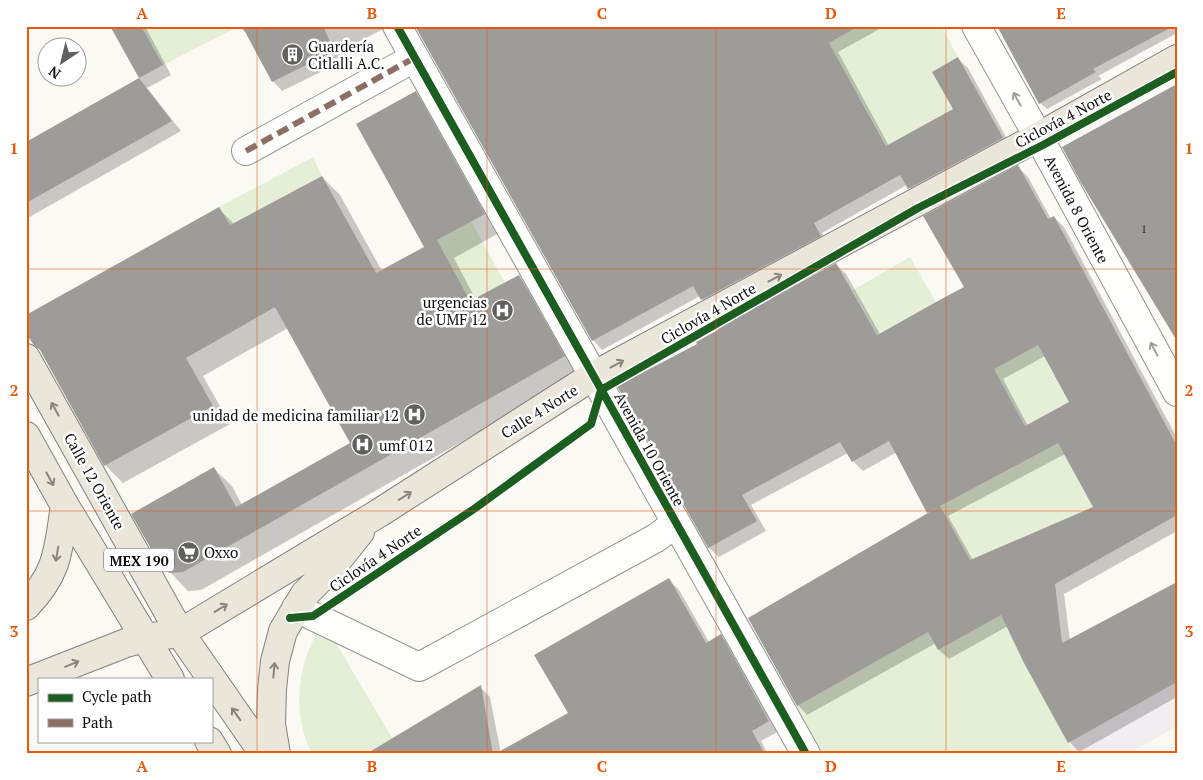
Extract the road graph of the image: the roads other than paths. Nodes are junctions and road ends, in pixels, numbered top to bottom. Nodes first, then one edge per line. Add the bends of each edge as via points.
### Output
1 (397, 26) edge
2 (976, 26) edge
3 (414, 58) junction
4 (1177, 59) edge
5 (1038, 137) junction
6 (246, 151) dead end
7 (26, 358) edge
8 (593, 376) junction
9 (1177, 392) edge
10 (26, 436) edge
11 (65, 506) junction
12 (378, 513) junction
13 (676, 523) junction
14 (26, 606) edge
15 (296, 608) junction
16 (180, 633) junction
17 (144, 638) junction
18 (169, 678) edge
19 (211, 678) edge
20 (212, 679) edge
21 (26, 682) edge
22 (210, 742) edge
23 (217, 754) edge
24 (264, 754) edge
25 (276, 754) edge
26 (806, 754) edge

1 - 3 street, Avenida 10 Oriente
5 -> 2 street, Avenida 8 Oriente
3 - 6 street
3 - 8 street, Avenida 10 Oriente
4 - 5 main road, Calle 4 Norte
8 -> 5 main road, Calle 4 Norte
9 -> 5 street, Avenida 8 Oriente
16 -> 7 main road, Calle 12 Oriente / MEX 190
12 -> 8 main road, Calle 4 Norte
8 - 13 street, Avenida 10 Oriente
10 -> 11 main road, MEX 190
11 -> 14 main road via 56,562 46,583
11 - 17 main road, MEX 190
12 - 15 main road
16 -> 12 main road, Calle 4 Norte
13 - 15 street via 656,538 419,667
13 - 26 street, Avenida 10 Oriente
25 -> 15 main road via 271,724 274,661 283,631
16 - 17 main road, Calle 4 Norte
19 -> 16 main road, Calle 12 Oriente / MEX 190
17 - 18 main road, MEX 190
21 -> 17 main road, Calle 4 Norte
24 -> 20 main road, Calle 12 Oriente / MEX 190
22 - 23 main road

